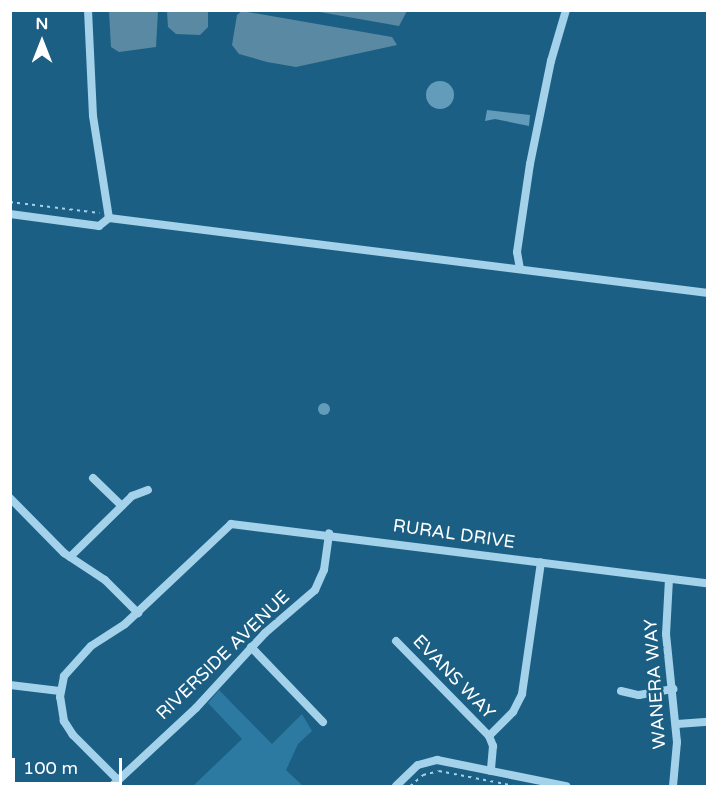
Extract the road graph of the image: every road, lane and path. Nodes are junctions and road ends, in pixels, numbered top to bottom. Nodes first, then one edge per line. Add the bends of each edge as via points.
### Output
1 (88, 10) edge
2 (566, 10) edge
3 (10, 202) edge
4 (10, 214) edge
5 (109, 216) junction
6 (520, 269) junction
7 (708, 293) edge
8 (93, 478) dead end
9 (148, 490) dead end
10 (10, 498) edge
11 (122, 506) junction
12 (329, 533) junction
13 (70, 557) junction
14 (541, 562) junction
15 (669, 579) junction
16 (708, 583) edge
17 (138, 613) junction
18 (396, 641) dead end
19 (250, 647) junction
20 (10, 685) edge
21 (673, 689) junction
22 (60, 691) junction
23 (621, 691) dead end
24 (323, 722) dead end
25 (708, 722) edge
26 (677, 724) junction
27 (489, 736) junction
28 (491, 771) junction
29 (115, 783) edge
30 (396, 786) edge
31 (410, 786) edge
32 (515, 786) edge
33 (566, 786) edge
34 (673, 786) edge

1 - 5 street via 93,116
2 - 6 street via 530,164 517,252
3 - 5 path
4 - 5 street via 99,226
5 - 6 street
6 - 7 street
8 - 11 street
9 - 11 street
10 - 13 street
11 - 13 street
12 - 14 street, RURAL DRIVE
12 - 17 street, RURAL DRIVE via 236,523 219,532
12 - 19 street, RIVERSIDE AVENUE via 324,570 315,590
13 - 17 street via 105,580
14 - 15 street, RURAL DRIVE
14 - 27 street via 522,694 513,712
15 - 16 street, RURAL DRIVE
15 - 21 street, WANERA WAY via 666,634
17 - 22 street via 75,661
18 - 27 street, EVANS WAY
19 - 24 street
19 - 29 street, RIVERSIDE AVENUE via 196,708
20 - 22 street
21 - 23 street via 639,695
21 - 26 street, WANERA WAY
22 - 29 street via 68,728
25 - 26 street
26 - 34 street, WANERA WAY
27 - 28 street, EVANS WAY via 493,746
28 - 30 street via 431,760 418,765
28 - 33 street
31 - 32 path via 423,775 439,771

